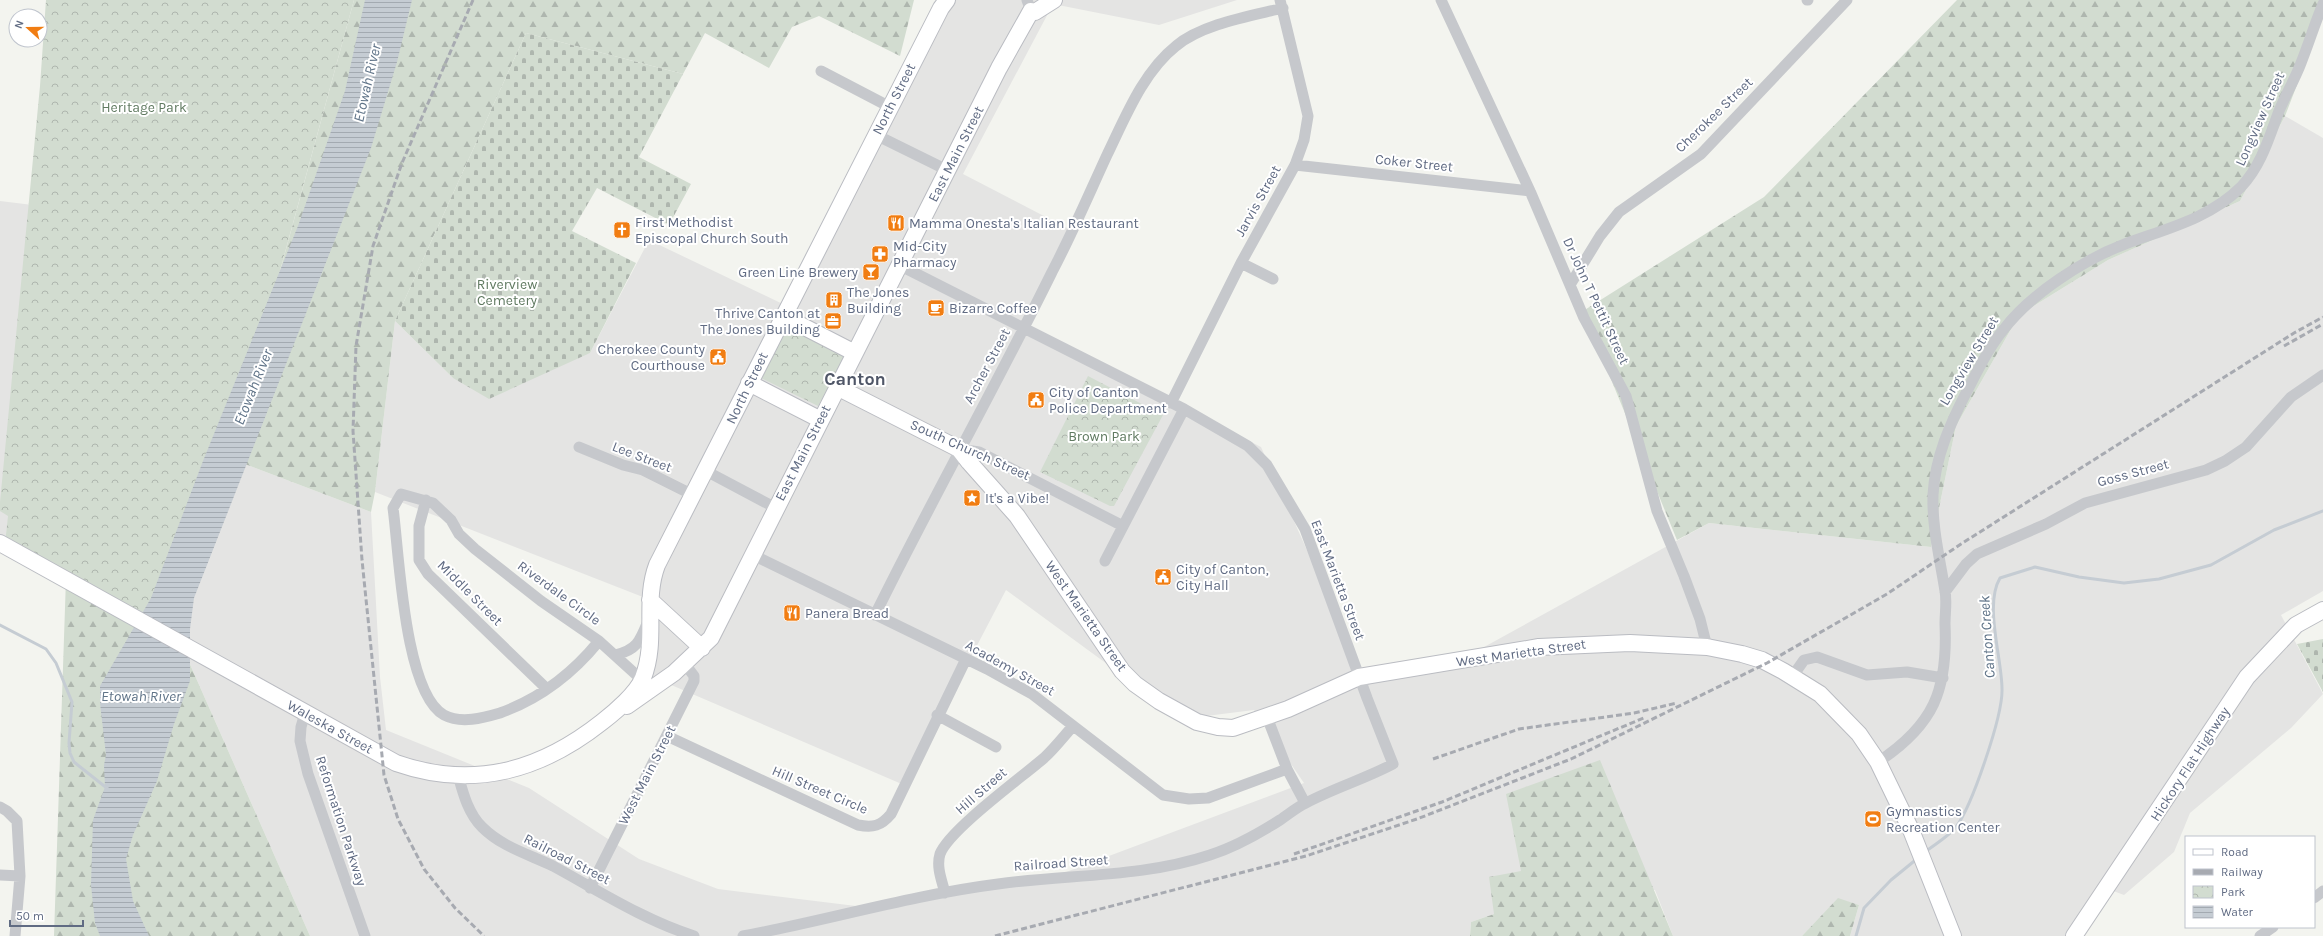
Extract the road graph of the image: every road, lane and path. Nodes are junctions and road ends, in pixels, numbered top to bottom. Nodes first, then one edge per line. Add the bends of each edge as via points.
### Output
1 (947, 0) edge
2 (1054, 0) edge
3 (1441, 0) edge
4 (1847, 0) edge
5 (1282, 4) edge
6 (2323, 4) edge
7 (1029, 6) edge
8 (821, 70) dead end
9 (890, 107) junction
10 (876, 135) junction
11 (1295, 165) junction
12 (948, 171) junction
13 (1530, 191) junction
14 (1241, 263) junction
15 (899, 265) junction
16 (1273, 279) dead end
17 (1570, 284) junction
18 (783, 316) junction
19 (1024, 329) junction
20 (855, 353) junction
21 (2323, 375) edge
22 (749, 383) junction
23 (837, 387) junction
24 (1171, 403) junction
25 (1184, 409) junction
26 (821, 420) junction
27 (579, 447) dead end
28 (959, 449) junction
29 (706, 471) junction
30 (693, 495) junction
31 (426, 500) junction
32 (776, 508) junction
33 (1123, 526) junction
34 (0, 543) edge
35 (753, 554) junction
36 (1106, 561) dead end
37 (1946, 592) junction
38 (651, 606) junction
39 (2323, 610) edge
40 (875, 615) junction
41 (598, 641) junction
42 (1707, 647) junction
43 (702, 648) junction
44 (615, 656) junction
45 (650, 658) joint
46 (966, 659) junction
47 (684, 664) junction
48 (1359, 677) junction
49 (1792, 677) junction
50 (1943, 678) junction
51 (642, 680) junction
52 (546, 689) junction
53 (617, 711) junction
54 (305, 713) junction
55 (937, 715) junction
56 (1267, 717) junction
57 (1073, 726) junction
58 (667, 736) junction
59 (996, 747) dead end
60 (1878, 762) junction
61 (1287, 769) junction
62 (458, 775) junction
63 (1305, 803) junction
64 (0, 807) edge
65 (0, 875) edge
66 (20, 876) junction
67 (590, 888) junction
68 (945, 893) junction
69 (2272, 928) edge
70 (15, 936) edge
71 (364, 936) edge
72 (694, 936) edge
73 (743, 936) edge
74 (1953, 936) edge
75 (2074, 936) edge
76 (2260, 936) edge

1 - 9 main road, North Street
2 - 7 main road, East Main Street via 1035,12
3 - 13 street, Dr John T Pettit Street
4 - 17 street, Cherokee Street via 1701,154 1620,212 1600,236
5 - 11 street, Jarvis Street via 1308,116 1304,140
5 - 19 street, Archer Street via 1196,34 1177,45 1164,57 1146,81 1120,128
6 - 37 street, Longview Street via 2264,153 2250,177 2240,188 2194,219 2123,245 2090,261 2024,306 2003,330 1951,421 1937,464 1933,494 1934,524
7 - 12 main road, East Main Street
8 - 9 street
9 - 10 main road, North Street
10 - 12 street
10 - 18 main road, North Street
11 - 13 street, Coker Street
11 - 14 street, Jarvis Street
12 - 15 main road, East Main Street
13 - 17 street, Dr John T Pettit Street
14 - 16 street
14 - 24 street, Jarvis Street
15 - 19 street, East Marietta Street
15 - 20 main road, East Main Street
17 - 42 street, Dr John T Pettit Street via 1584,318 1626,396 1657,511 1700,619
18 - 20 main road
18 - 22 main road, North Street
19 - 24 street, East Marietta Street
19 - 28 street, Archer Street
20 - 23 main road, East Main Street
21 - 37 street, Goss Street via 2291,397 2246,446 2225,461 2206,470 2085,502 2046,524 1977,554 1966,564
22 - 26 main road
22 - 29 main road, North Street
23 - 26 main road, East Main Street
23 - 28 main road, South Church Street
24 - 25 street, East Marietta Street
25 - 33 street
25 - 48 street, East Marietta Street via 1248,446 1271,470 1305,530
26 - 32 main road, East Main Street
27 - 30 street, Lee Street via 642,470
28 - 33 street, South Church Street via 979,452
28 - 40 street, Archer Street
28 - 56 main road, West Marietta Street via 1017,516 1122,671 1135,684 1197,722 1218,727 1239,727
29 - 30 main road, North Street
29 - 32 street
30 - 38 main road, North Street via 657,565 650,590
31 - 41 street, Riverdale Circle via 433,503 451,520 459,534 475,549 541,601
31 - 52 street, Middle Street via 419,526 419,560 428,574
31 - 52 street, Riverdale Circle via 401,494 393,508 405,613 421,686 434,706 444,714 459,719 476,719 526,703
32 - 35 main road, East Main Street
33 - 36 street
34 - 54 main road, Waleska Street
35 - 40 street, Academy Street
35 - 43 main road via 711,638
37 - 50 street, Longview Street via 1946,662
38 - 43 main road
38 - 44 street via 636,645 627,652
38 - 45 main road, North Street
39 - 75 main road, Hickory Flat Highway via 2296,625 2247,677
40 - 46 street, Academy Street
41 - 44 street
41 - 52 street, Riverdale Circle via 582,662
42 - 48 main road, West Marietta Street via 1630,643 1565,644
42 - 49 main road, West Marietta Street via 1762,660
43 - 47 main road
44 - 51 street
45 - 51 main road, Waleska Street
46 - 55 street, Hill Street Circle
46 - 57 street, Academy Street via 1032,694
47 - 53 main road via 637,700
47 - 58 street, West Main Street via 694,676 694,681
48 - 56 main road, West Marietta Street
48 - 63 street, Railroad Street via 1393,764
49 - 50 street via 1804,660 1817,657 1867,675 1907,672
49 - 60 main road, West Marietta Street via 1820,694 1859,734
50 - 60 street, Longview Street via 1930,711 1918,729 1898,749
51 - 53 main road, Waleska Street
53 - 62 main road, Waleska Street via 587,734 546,759 513,770 484,775
54 - 62 main road, Waleska Street via 396,763
54 - 71 street, Reformation Parkway via 300,740 308,774
55 - 58 street, Hill Street Circle via 891,814 880,825 870,827 858,825
55 - 59 street
56 - 61 street
57 - 61 street, Academy Street via 1149,786 1163,795 1174,798 1208,798
57 - 68 street, Hill Street via 1046,756 950,840 938,863
58 - 67 street, West Main Street
60 - 74 main road, West Marietta Street via 1910,830
61 - 63 street
62 - 67 street, Railroad Street via 469,809 480,826 489,834
63 - 68 street, Railroad Street via 1265,830 1238,844 1181,864 1120,874 999,884
64 - 66 street via 16,821
65 - 66 street
66 - 70 street
67 - 72 street, Railroad Street via 674,929
68 - 73 street, Railroad Street
69 - 76 street

